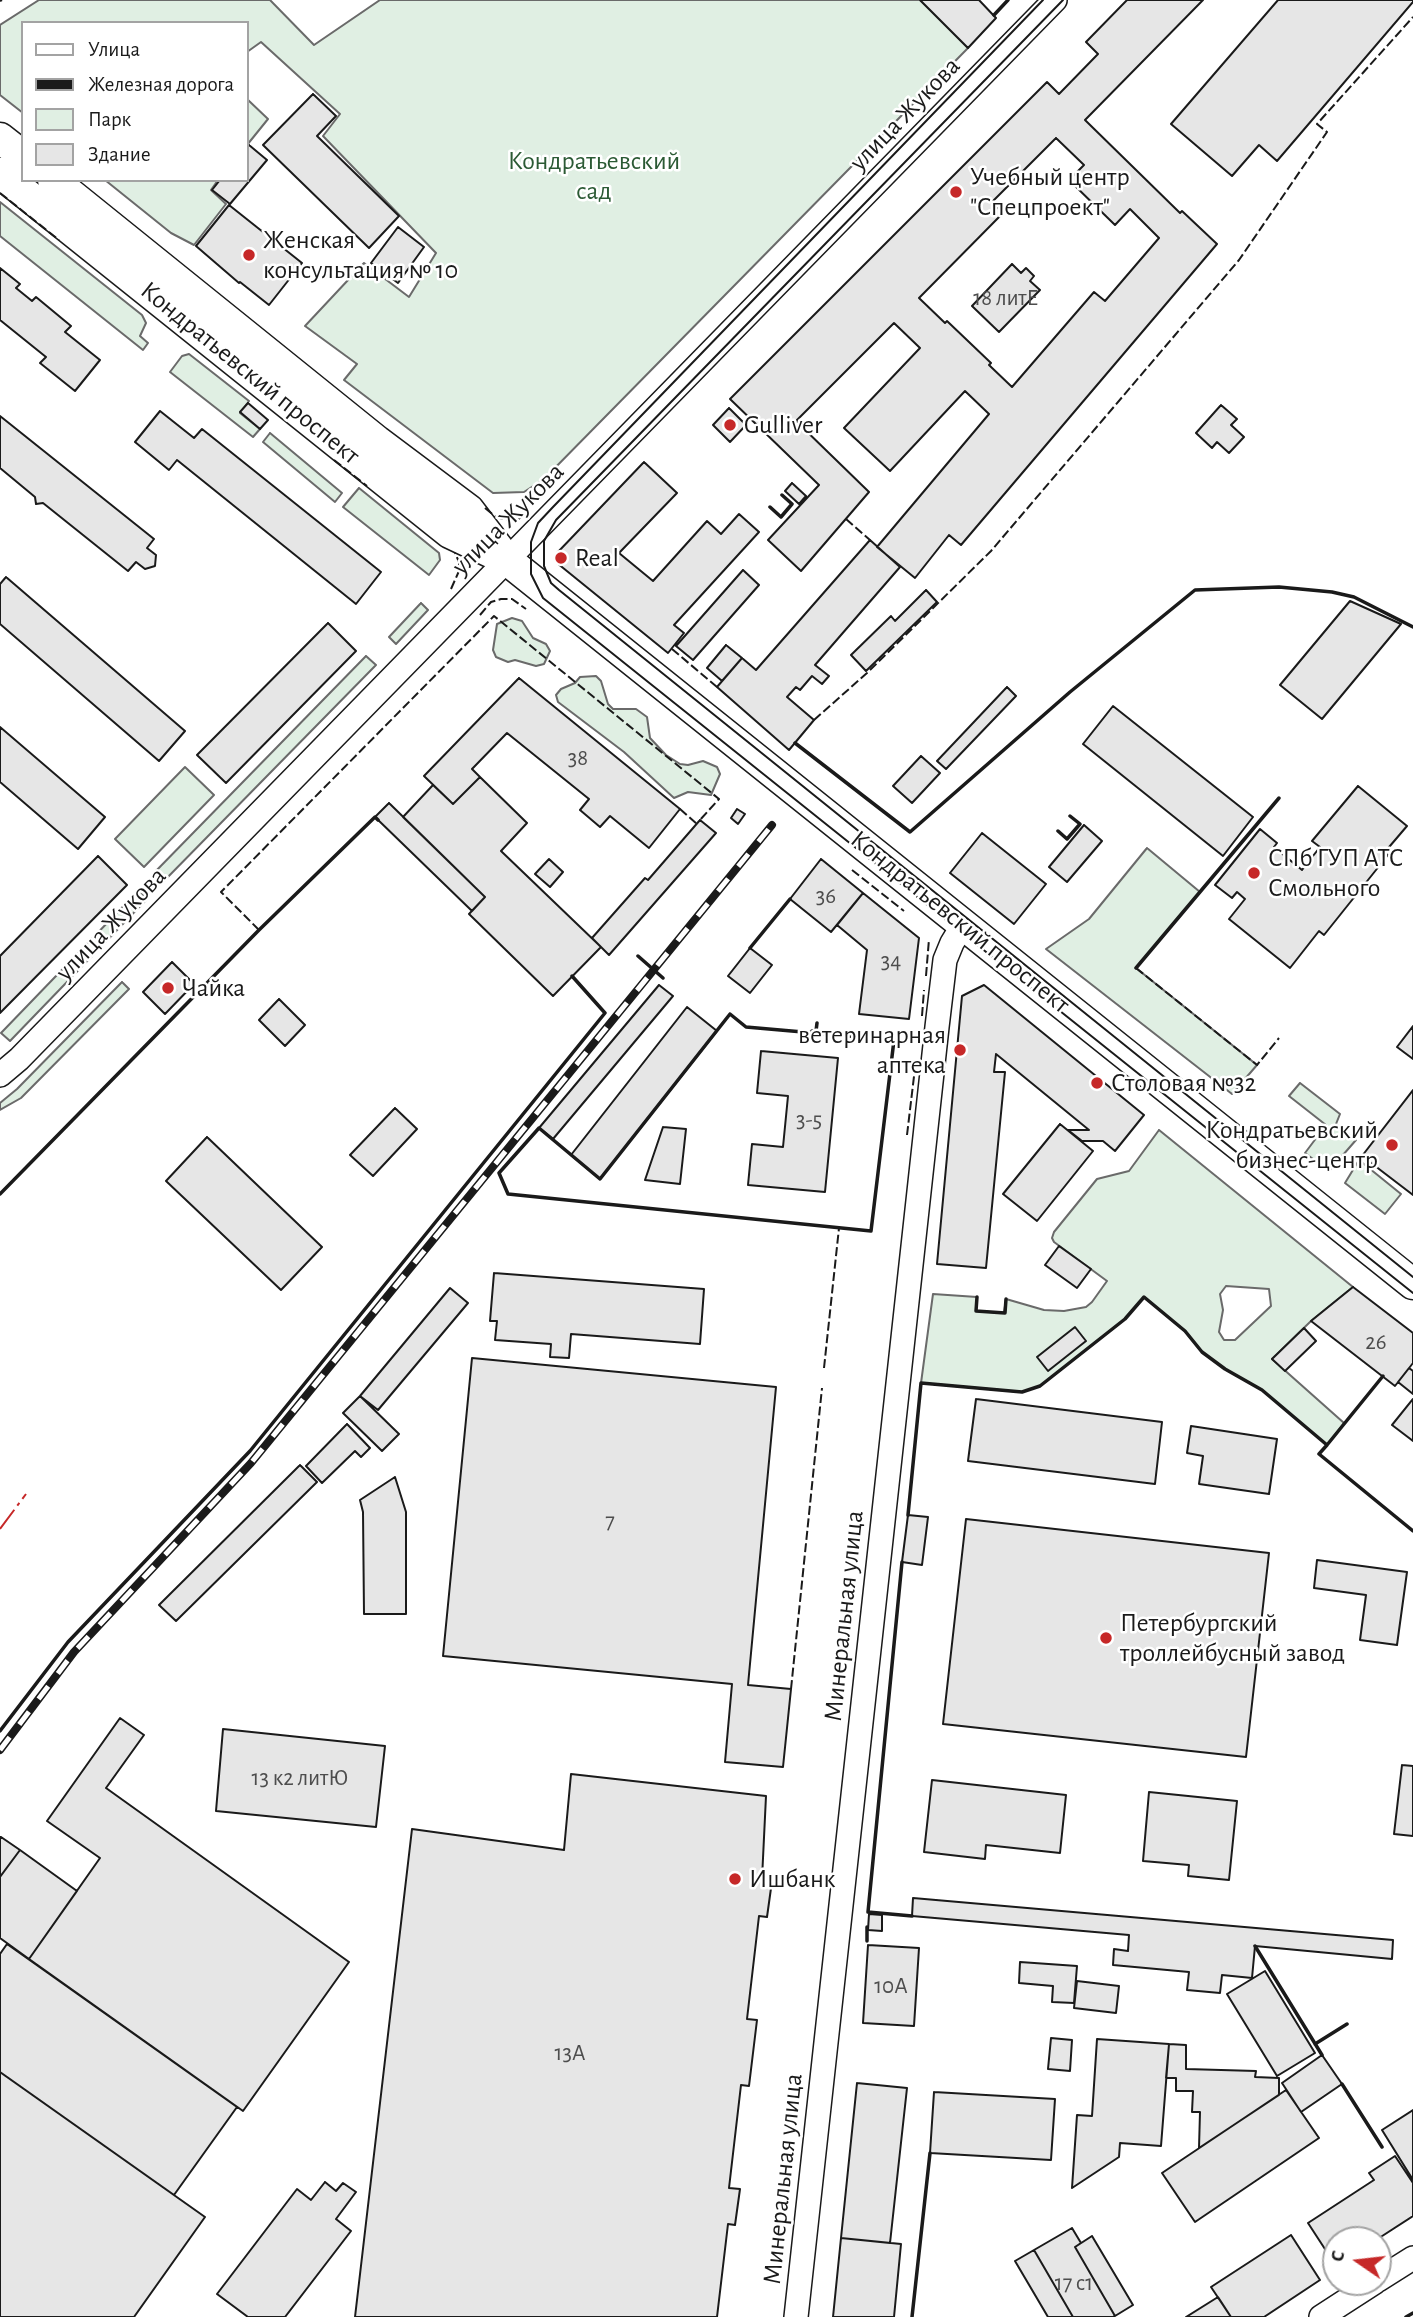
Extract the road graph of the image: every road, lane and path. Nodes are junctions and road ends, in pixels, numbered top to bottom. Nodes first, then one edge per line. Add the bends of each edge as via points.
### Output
1 (1055, 0) edge
2 (0, 138) edge
3 (21, 154) edge
4 (0, 173) edge
5 (55, 182) edge
6 (507, 560) junction
7 (964, 925) junction
8 (0, 1075) edge
9 (1413, 1284) edge
10 (1413, 2258) edge
11 (1392, 2271) edge
12 (1353, 2296) edge
13 (796, 2317) edge
14 (1321, 2317) edge

1 - 6 street, улица Жукова
2 - 3 main road
4 - 6 main road, Кондратьевский проспект via 450,533
5 - 6 main road, Кондратьевский проспект via 377,441 470,510
6 - 7 main road, Кондратьевский проспект
6 - 8 street, улица Жукова
7 - 9 main road, Кондратьевский проспект
7 - 13 street, Минеральная улица via 945,960 938,1017
10 - 11 street
12 - 14 street

